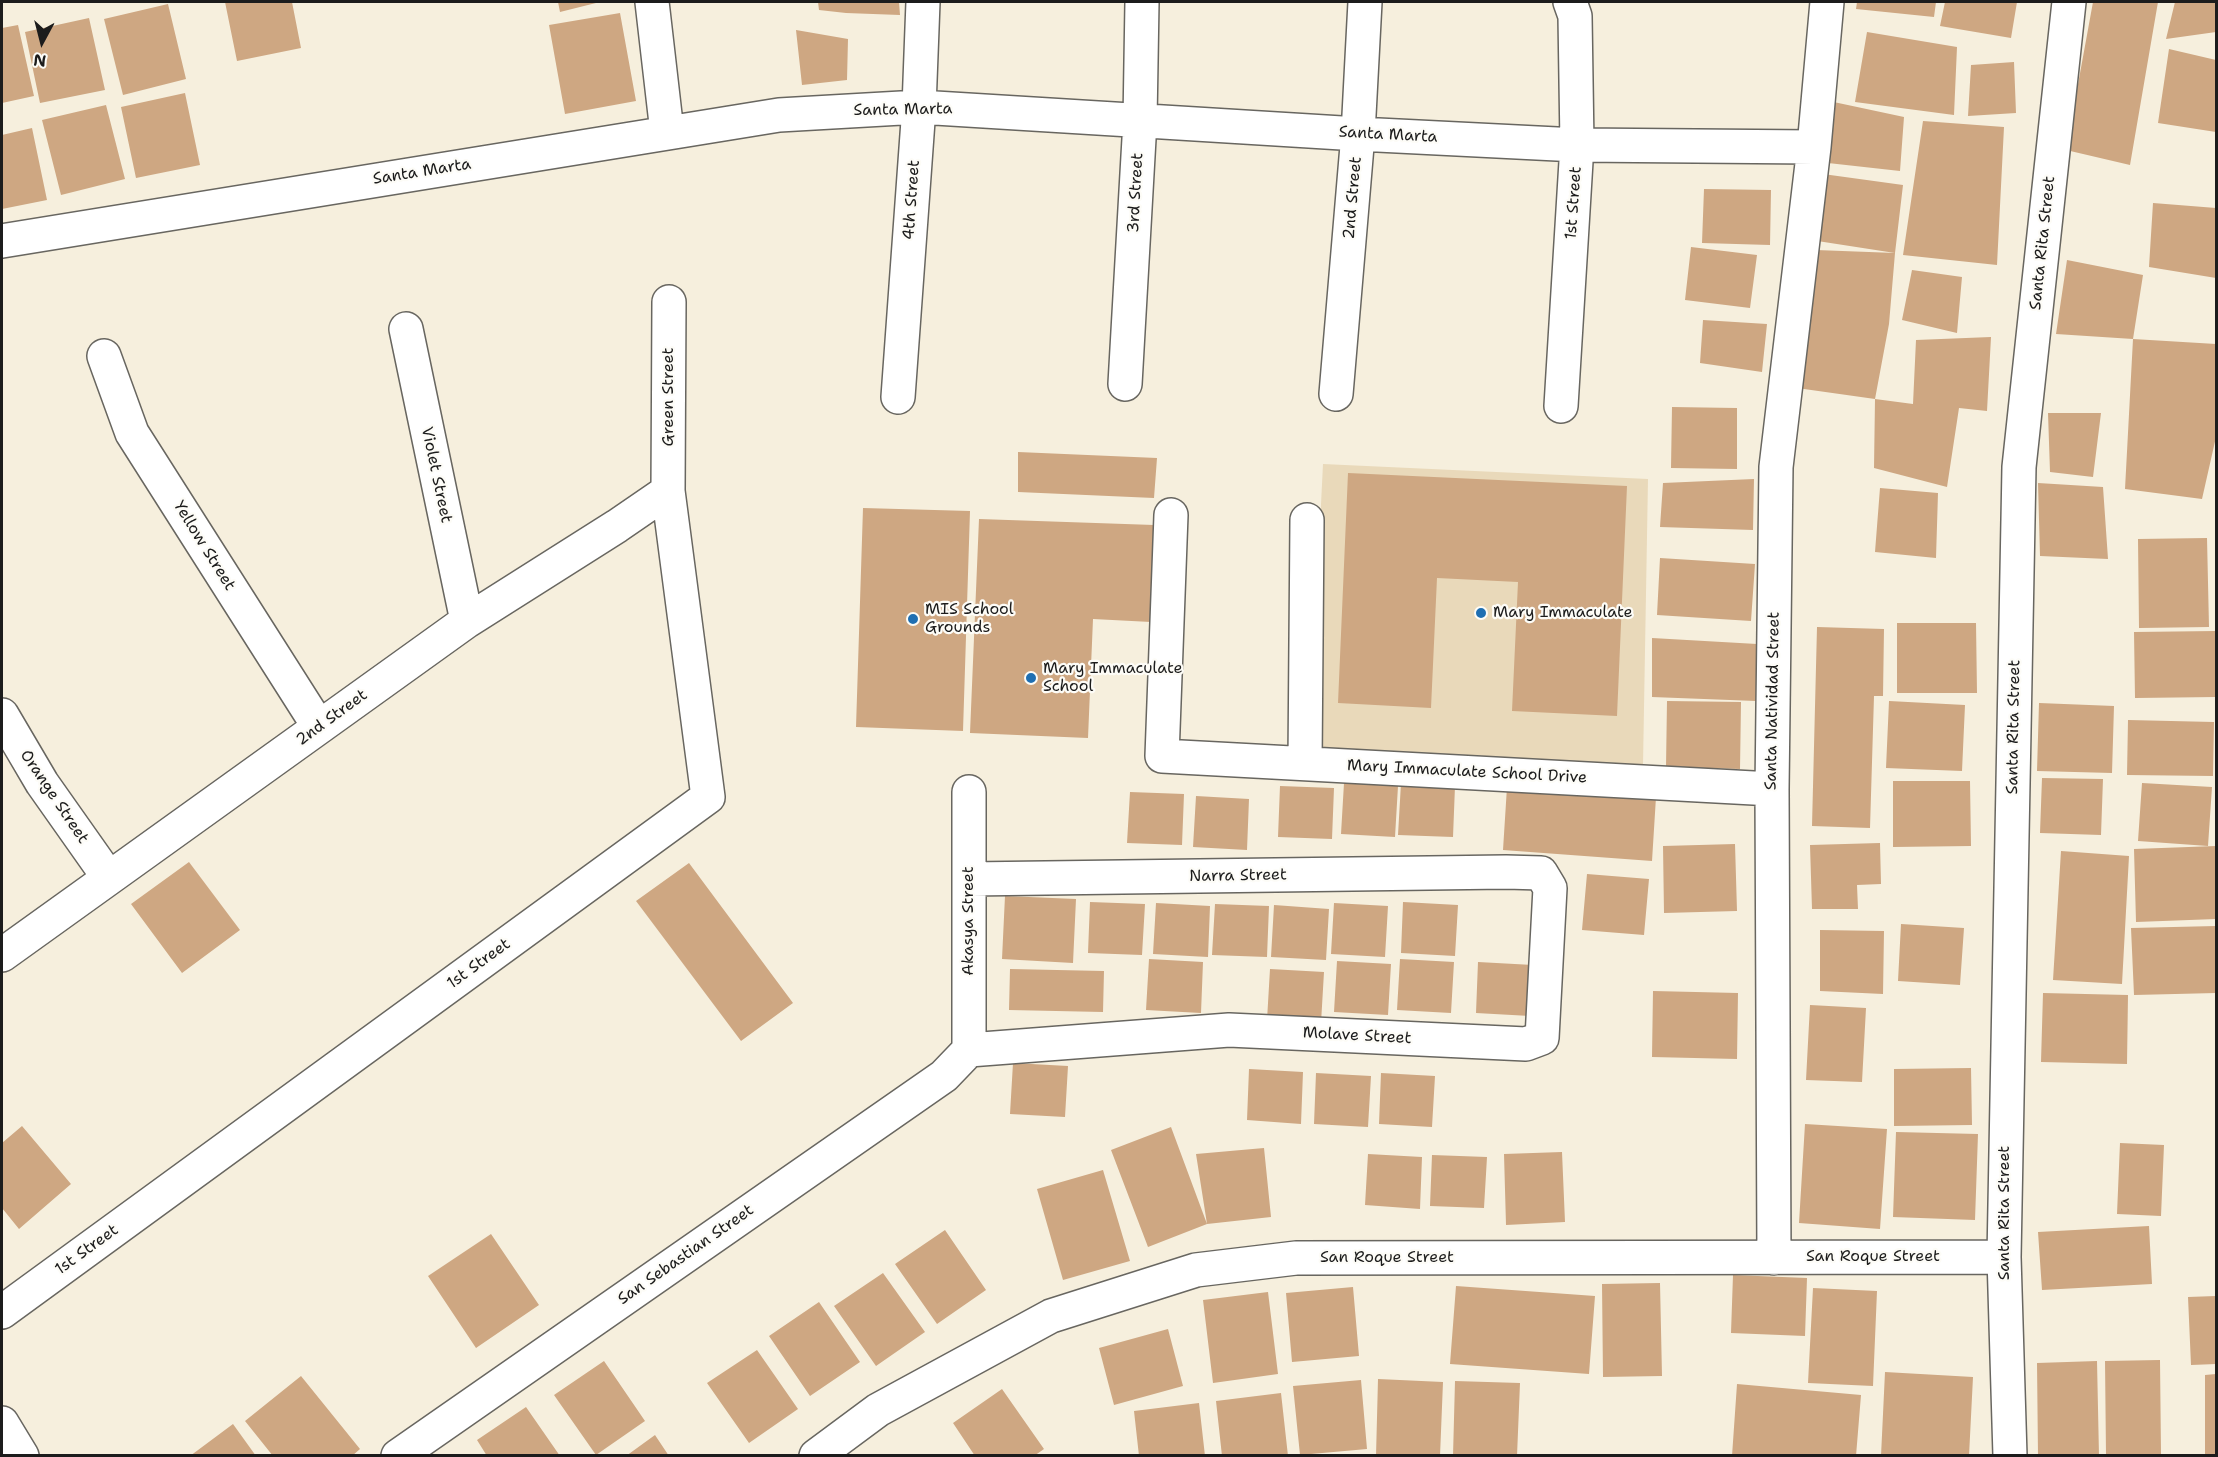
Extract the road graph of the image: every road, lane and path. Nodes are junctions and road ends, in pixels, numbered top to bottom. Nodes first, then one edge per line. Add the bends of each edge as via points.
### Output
1 (652, 2) edge
2 (923, 2) edge
3 (1142, 2) edge
4 (1365, 2) edge
5 (1570, 2) edge
6 (1827, 2) edge
7 (2068, 2) edge
8 (919, 106) junction
9 (1140, 121) junction
10 (667, 132) junction
11 (1358, 134) junction
12 (1577, 145) junction
13 (1814, 147) junction
14 (2, 241) edge
15 (669, 302) dead end
16 (406, 330) dead end
17 (104, 356) dead end
18 (1125, 384) dead end
19 (1336, 394) dead end
20 (898, 397) dead end
21 (1561, 406) dead end
22 (669, 491) junction
23 (1171, 515) dead end
24 (1307, 520) dead end
25 (467, 621) junction
26 (2, 714) edge
27 (319, 727) junction
28 (1305, 763) junction
29 (1772, 789) junction
30 (969, 792) dead end
31 (1506, 872) joint
32 (109, 878) junction
33 (969, 879) junction
34 (5, 945) edge
35 (969, 1050) junction
36 (2004, 1257) junction
37 (1774, 1258) junction
38 (2, 1312) edge
39 (2, 1423) edge
40 (22, 1455) edge
41 (398, 1455) edge
42 (816, 1455) edge
43 (2010, 1455) edge

1 - 10 street
2 - 8 street, 4th Street
3 - 9 street, 3rd Street
4 - 11 street, 2nd Street
5 - 12 street, 1st Street via 1575,16
6 - 13 street, Santa Natividad Street
7 - 36 street, Santa Rita Street via 2019,467
8 - 9 street, Santa Marta
8 - 10 street, Santa Marta via 778,115
8 - 20 street, 4th Street
9 - 11 street, Santa Marta
9 - 18 street, 3rd Street
10 - 14 street, Santa Marta
11 - 12 street, Santa Marta
11 - 19 street, 2nd Street
12 - 13 street, Santa Marta
12 - 21 street, 1st Street
13 - 29 street, Santa Natividad Street via 1776,467
15 - 22 street, Green Street
16 - 25 street, Violet Street
17 - 27 street, Yellow Street via 132,433
22 - 25 street, 2nd Street
22 - 38 street, 1st Street via 708,797
23 - 28 street, Mary Immaculate School Drive via 1162,756
24 - 28 street
25 - 27 street, 2nd Street
26 - 32 street, Orange Street via 42,783
27 - 32 street, 2nd Street
28 - 29 street, Mary Immaculate School Drive
29 - 37 street, Santa Natividad Street
30 - 33 street, Akasya Street
31 - 33 street, Narra Street
31 - 35 street, Molave Street via 1541,873 1550,888 1542,1038 1526,1044 1229,1030
32 - 34 street, 2nd Street
33 - 35 street, Akasya Street
35 - 41 street, San Sebastian Street via 944,1076
36 - 37 street, San Roque Street
36 - 43 street, Santa Rita Street
37 - 42 street, San Roque Street via 1296,1258 1196,1270 1051,1316 879,1410
39 - 40 street

